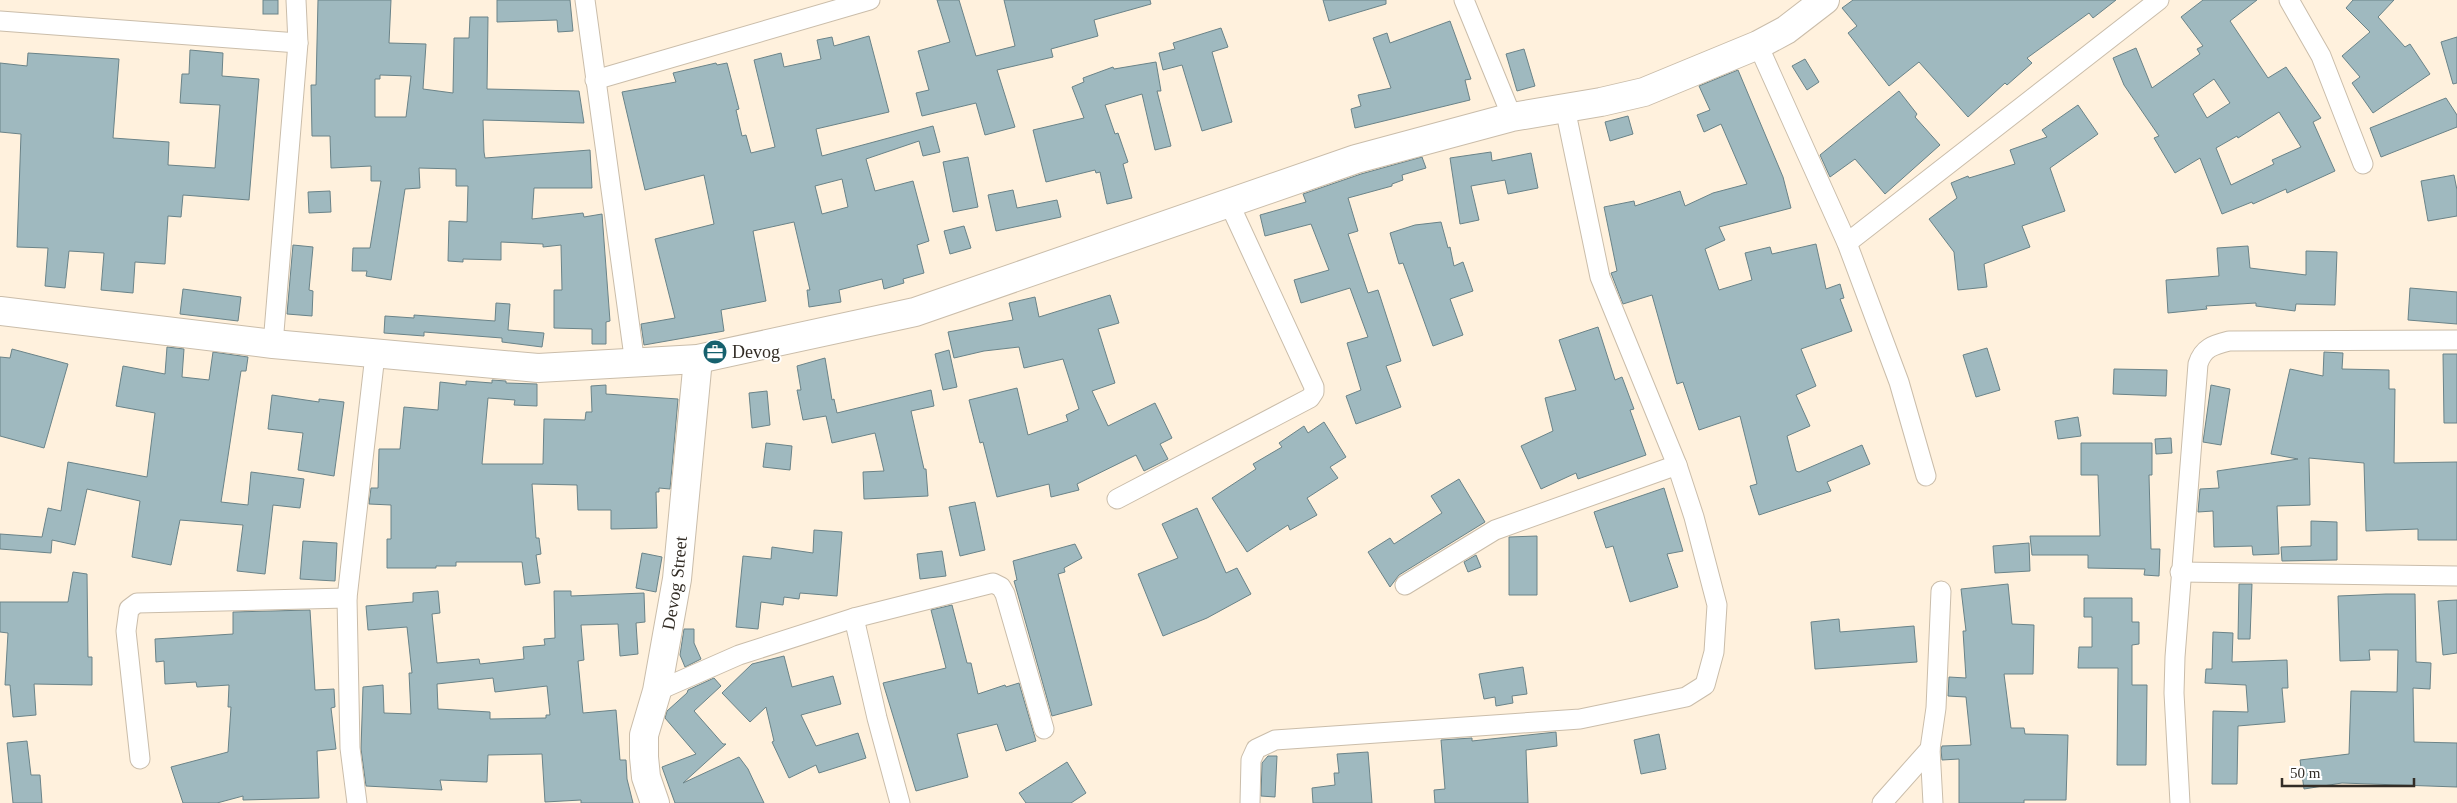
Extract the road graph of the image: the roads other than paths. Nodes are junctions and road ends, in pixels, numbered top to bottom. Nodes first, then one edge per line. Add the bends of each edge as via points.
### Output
1 (296, 0) edge
2 (585, 0) edge
3 (870, 0) edge
4 (1464, 0) edge
5 (1825, 0) edge
6 (2159, 0) edge
7 (2289, 0) edge
8 (0, 21) edge
9 (298, 43) junction
10 (1758, 45) junction
11 (596, 80) junction
12 (1566, 108) junction
13 (1512, 117) junction
14 (2363, 164) dead end
15 (1229, 203) junction
16 (1847, 243) junction
17 (0, 311) edge
18 (2457, 340) edge
19 (273, 344) junction
20 (375, 355) junction
21 (698, 359) junction
22 (634, 364) junction
23 (1677, 465) junction
24 (1926, 476) dead end
25 (1117, 499) dead end
26 (2180, 572) junction
27 (2457, 576) edge
28 (1406, 585) dead end
29 (1941, 591) dead end
30 (347, 598) junction
31 (854, 618) junction
32 (657, 691) junction
33 (1044, 729) dead end
34 (1930, 750) junction
35 (140, 759) dead end
36 (357, 803) edge
37 (655, 803) edge
38 (900, 803) edge
39 (1250, 803) edge
40 (1882, 803) edge
41 (1933, 803) edge
42 (2180, 803) edge

1 - 9 street
2 - 11 street
3 - 11 street
4 - 13 street
5 - 10 street via 1786,30
6 - 16 street
7 - 14 street via 2321,56
8 - 9 street
9 - 19 street
10 - 12 street via 1644,92
10 - 16 street
11 - 22 street
12 - 13 street
12 - 23 street via 1600,277
13 - 15 street via 1356,159
15 - 21 street via 915,312
15 - 25 street via 1314,392 1310,398
16 - 24 street via 1899,382
17 - 19 street
18 - 26 street via 2255,340 2212,345 2201,355 2198,364
19 - 20 street
20 - 22 street via 538,368
20 - 30 street
21 - 22 street
21 - 32 street, Devog Street via 677,579
23 - 28 street via 1495,530
23 - 39 street via 1717,605 1714,652 1705,685 1686,697 1580,719 1275,740 1256,749 1251,760
26 - 27 street
26 - 42 street via 2174,693
29 - 34 street via 1936,708
30 - 35 street via 137,603 130,609 126,631
30 - 36 street via 350,748
31 - 32 street via 739,655
31 - 33 street via 993,583 1001,587
31 - 38 street
32 - 37 street, Devog Street via 644,735 646,777
34 - 40 street
34 - 41 street

